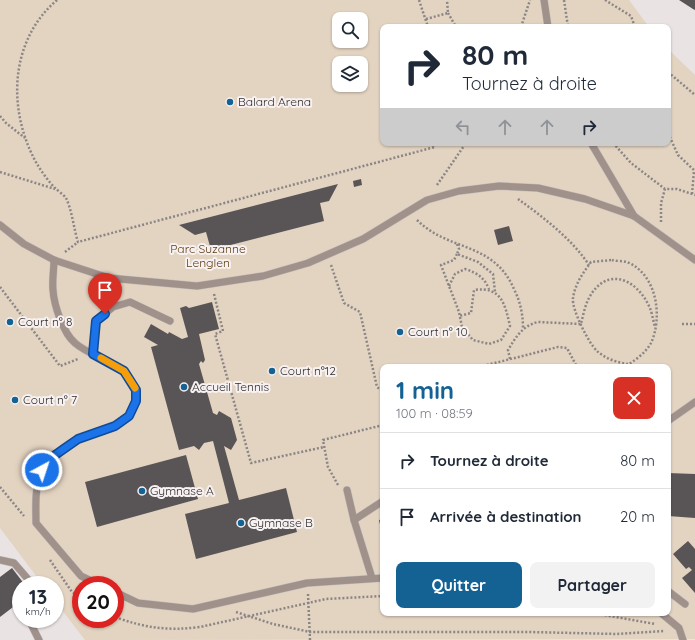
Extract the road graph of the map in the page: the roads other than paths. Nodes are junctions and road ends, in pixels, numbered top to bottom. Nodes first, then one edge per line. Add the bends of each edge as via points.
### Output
1 (544, 0) edge
2 (548, 24) edge
3 (593, 146) edge
4 (634, 216) junction
5 (0, 225) edge
6 (54, 260) junction
7 (695, 260) edge
8 (170, 320) dead end
9 (93, 354) junction
10 (695, 402) edge
11 (671, 419) edge
12 (347, 490) road end
13 (380, 503) edge
14 (354, 520) junction
15 (0, 560) edge
16 (25, 576) edge
17 (81, 576) edge
18 (372, 578) junction
19 (380, 578) edge
20 (671, 593) edge
21 (124, 596) edge
22 (685, 604) dead end
23 (665, 616) edge
24 (33, 628) edge
25 (39, 640) edge
26 (683, 640) edge

1 - 2 lane
3 - 4 lane
4 - 6 lane via 584,199 538,188 499,186 459,191 427,200 363,239 308,263 263,276 197,286 109,278
4 - 7 lane
5 - 6 lane via 24,244
6 - 9 lane via 53,290 63,326 74,343
8 - 9 lane via 130,302 113,307 96,321
9 - 17 lane via 124,371 136,390 136,401 129,416 115,426 78,439 48,460 35,492 36,523
10 - 11 lane
12 - 14 lane
13 - 14 lane
14 - 18 lane
15 - 16 lane via 14,563
18 - 19 lane
18 - 21 lane via 307,583 192,609 138,603
20 - 22 lane
23 - 26 lane via 679,628
24 - 25 lane

